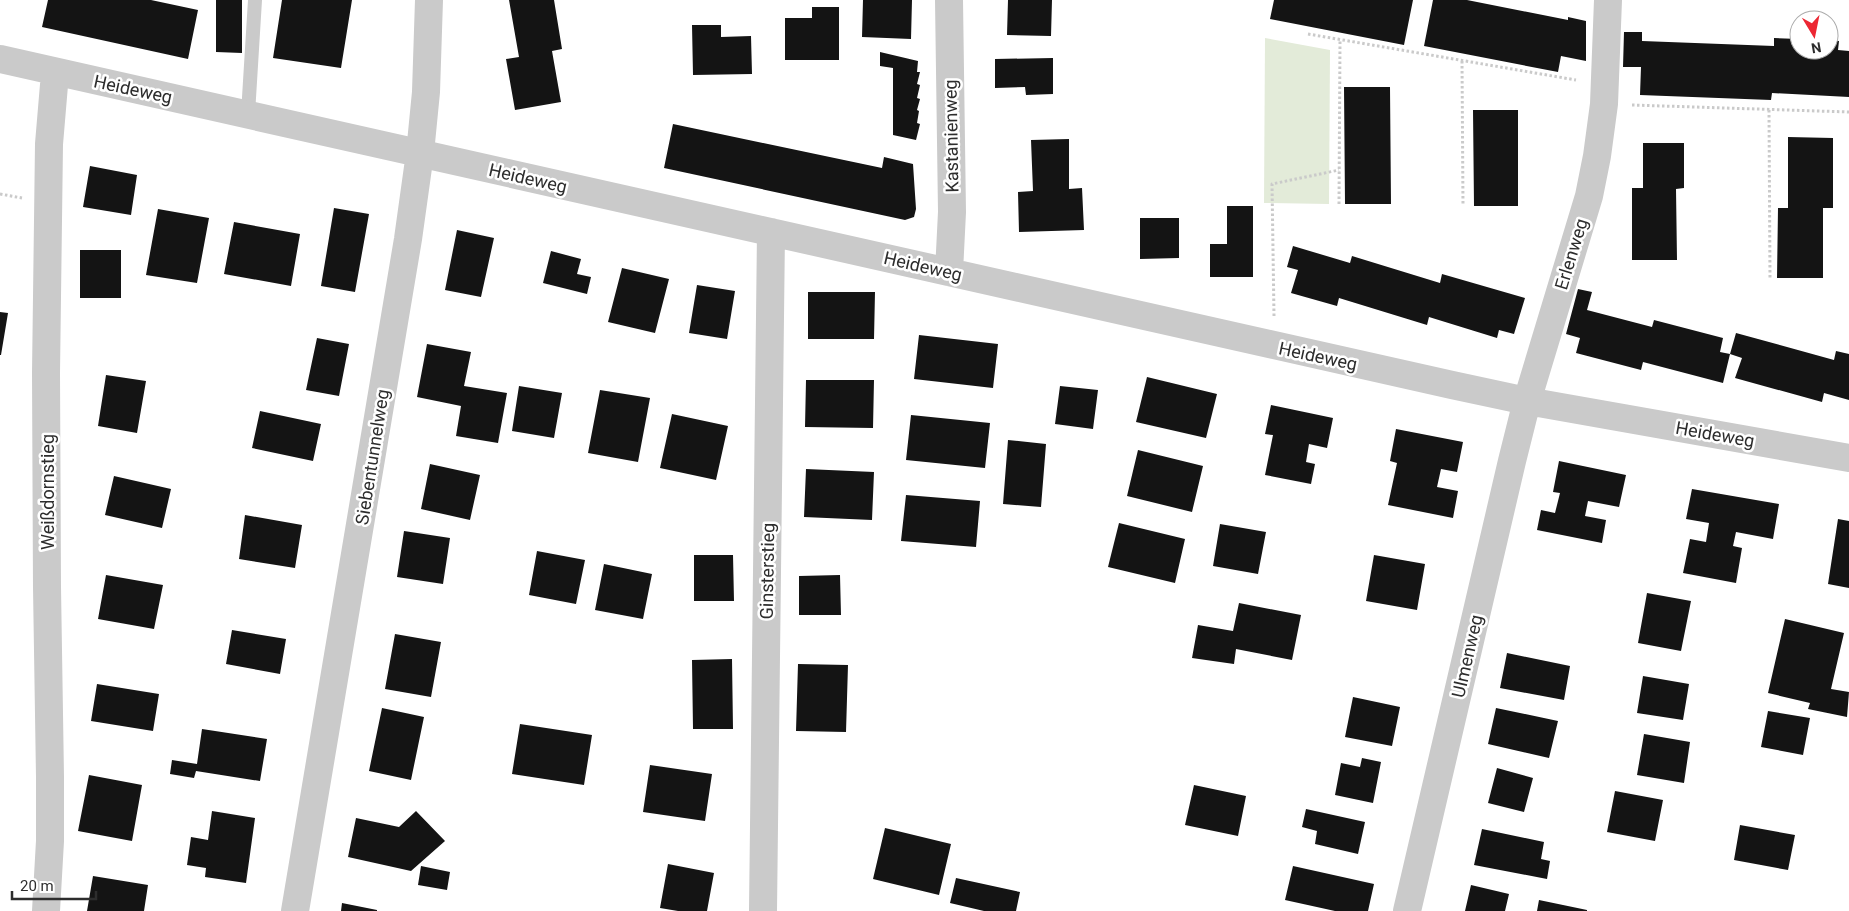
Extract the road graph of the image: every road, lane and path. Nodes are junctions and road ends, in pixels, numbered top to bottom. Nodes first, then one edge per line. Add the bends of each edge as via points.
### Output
1 (255, 0) edge
2 (429, 0) edge
3 (949, 0) edge
4 (1608, 0) edge
5 (1308, 34) dead end
6 (1340, 41) junction
7 (0, 60) edge
8 (1462, 61) junction
9 (55, 73) junction
10 (1604, 94) junction
11 (1769, 110) junction
12 (1849, 112) edge
13 (248, 114) junction
14 (420, 153) junction
15 (1339, 170) junction
16 (1339, 204) dead end
17 (1463, 206) dead end
18 (771, 232) junction
19 (949, 272) junction
20 (1770, 280) dead end
21 (1275, 346) junction
22 (1527, 401) junction
23 (1849, 458) edge
24 (46, 911) edge
25 (295, 911) edge
26 (763, 911) edge
27 (1407, 911) edge

1 - 13 lane
2 - 14 street, Siebentunnelweg
3 - 19 street, Kastanienweg via 952,212
4 - 10 street, Erlenweg
5 - 6 path
6 - 8 path
6 - 15 path
7 - 9 street, Heideweg
8 - 10 path
8 - 17 path
9 - 13 street, Heideweg
9 - 24 street, Weißdornstieg via 49,144 46,373 50,796
10 - 11 path
10 - 22 street, Erlenweg via 1589,196
11 - 12 path
11 - 20 path
13 - 14 street, Heideweg
14 - 18 street, Heideweg
14 - 25 street, Siebentunnelweg
15 - 16 path
15 - 21 path via 1272,184
18 - 19 street, Heideweg
18 - 26 street, Ginsterstieg
19 - 21 street, Heideweg
21 - 22 street, Heideweg
22 - 23 street, Heideweg
22 - 27 street, Ulmenweg

